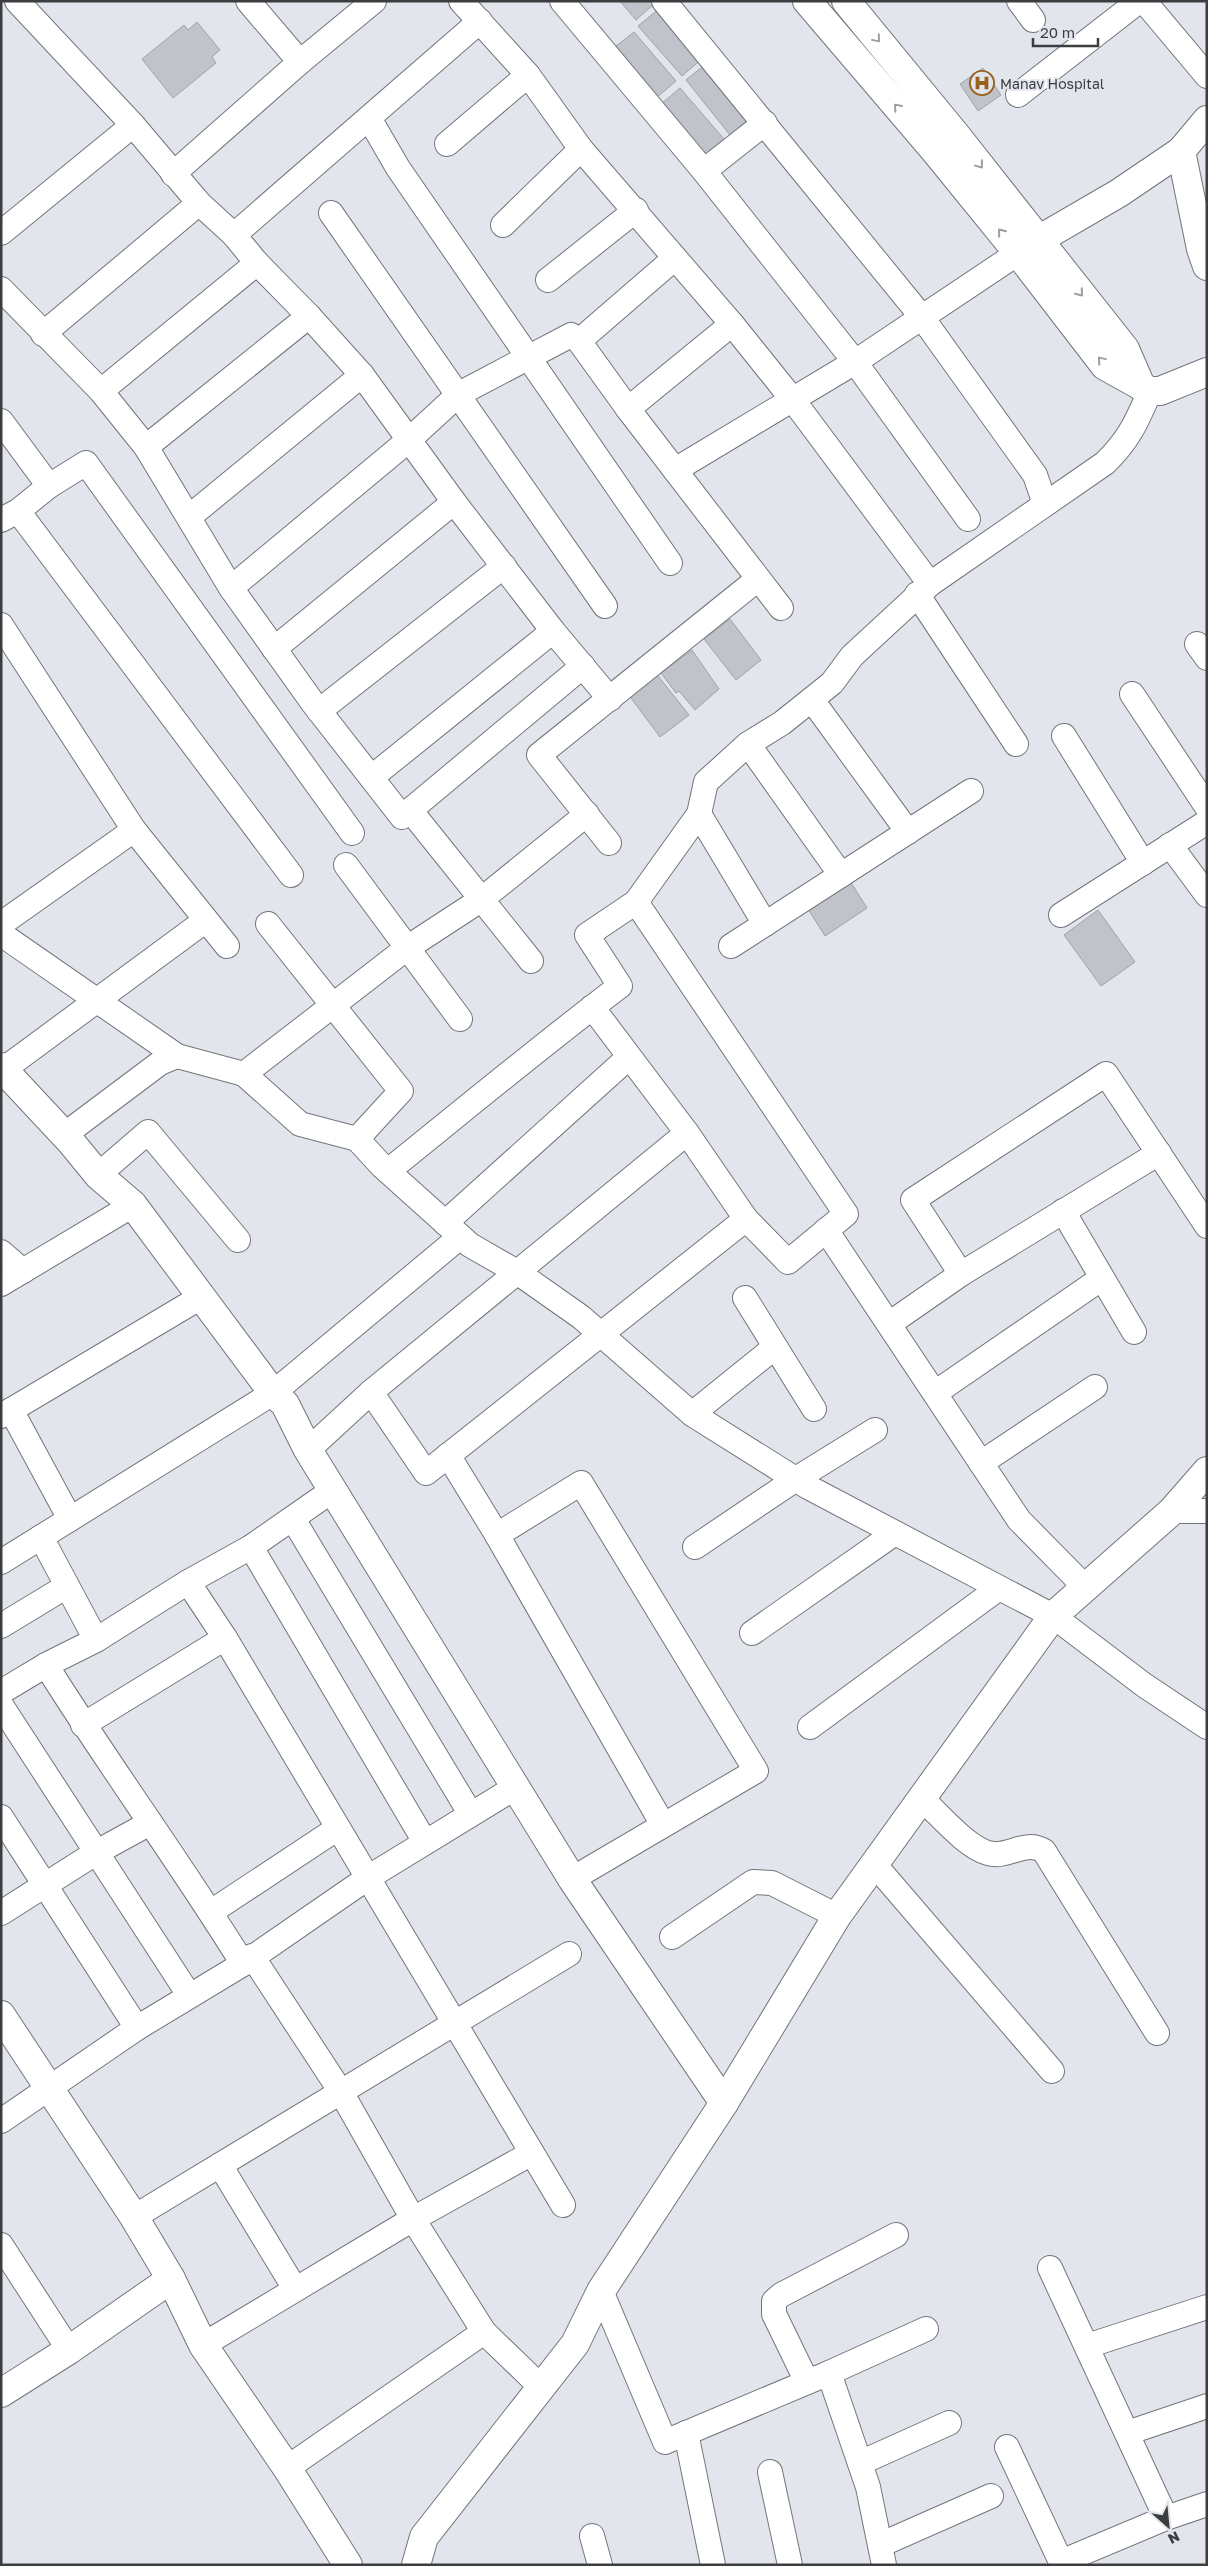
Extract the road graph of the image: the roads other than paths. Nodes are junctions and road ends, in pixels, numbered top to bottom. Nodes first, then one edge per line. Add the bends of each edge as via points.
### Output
1 (17, 1) edge
2 (248, 1) edge
3 (461, 1) edge
4 (562, 1) edge
5 (664, 1) edge
6 (1140, 1) edge
7 (1144, 1) edge
8 (848, 2) edge
9 (361, 5) edge
10 (815, 11) edge
11 (480, 21) junction
12 (300, 62) junction
13 (528, 76) junction
14 (1207, 76) edge
15 (1018, 95) dead end
16 (369, 118) junction
17 (1207, 120) edge
18 (765, 123) junction
19 (133, 125) junction
20 (447, 144) dead end
21 (581, 149) junction
22 (1181, 151) junction
23 (704, 171) junction
24 (172, 174) junction
25 (1198, 192) edge
26 (199, 203) junction
27 (636, 210) junction
28 (331, 212) dead end
29 (503, 225) dead end
30 (1, 233) edge
31 (234, 235) junction
32 (1027, 247) junction
33 (675, 258) junction
34 (257, 263) junction
35 (1207, 266) edge
36 (548, 280) dead end
37 (1, 289) edge
38 (309, 316) junction
39 (921, 316) junction
40 (732, 324) junction
41 (42, 334) junction
42 (580, 341) junction
43 (530, 357) junction
44 (855, 362) junction
45 (1207, 372) edge
46 (362, 375) junction
47 (1146, 388) junction
48 (101, 391) junction
49 (459, 394) junction
50 (793, 400) junction
51 (628, 409) junction
52 (1, 421) edge
53 (410, 439) junction
54 (146, 447) junction
55 (675, 470) junction
56 (49, 486) junction
57 (454, 502) junction
58 (1045, 504) junction
59 (10, 516) edge
60 (189, 517) junction
61 (968, 519) dead end
62 (670, 563) dead end
63 (504, 566) junction
64 (758, 579) junction
65 (231, 588) junction
66 (924, 589) junction
67 (605, 606) dead end
68 (781, 608) dead end
69 (1, 625) edge
70 (554, 631) junction
71 (274, 649) junction
72 (583, 666) junction
73 (1132, 694) dead end
74 (610, 699) junction
75 (812, 700) junction
76 (319, 711) junction
77 (1064, 736) dead end
78 (748, 744) junction
79 (1016, 744) dead end
80 (372, 777) junction
81 (971, 792) dead end
82 (1207, 808) edge
83 (410, 810) junction
84 (587, 814) junction
85 (699, 814) junction
86 (1207, 822) edge
87 (134, 830) junction
88 (908, 832) junction
89 (352, 833) dead end
90 (609, 843) dead end
91 (1170, 846) junction
92 (1143, 863) junction
93 (346, 865) dead end
94 (291, 875) dead end
95 (841, 875) junction
96 (1207, 895) edge
97 (482, 899) junction
98 (636, 902) junction
99 (1061, 915) dead end
100 (206, 920) junction
101 (1, 924) edge
102 (268, 924) dead end
103 (765, 924) junction
104 (1, 934) edge
105 (227, 946) dead end
106 (730, 946) dead end
107 (406, 948) junction
108 (531, 961) dead end
109 (97, 1000) junction
110 (333, 1004) junction
111 (592, 1008) junction
112 (460, 1019) dead end
113 (177, 1056) junction
114 (629, 1057) junction
115 (3, 1068) edge
116 (244, 1074) junction
117 (687, 1133) junction
118 (64, 1135) junction
119 (358, 1139) junction
120 (1159, 1153) junction
121 (388, 1171) junction
122 (98, 1175) junction
123 (133, 1205) junction
124 (1063, 1211) junction
125 (746, 1219) junction
126 (1207, 1226) edge
127 (453, 1230) junction
128 (826, 1230) junction
129 (238, 1240) dead end
130 (1, 1252) edge
131 (23, 1271) junction
132 (517, 1272) junction
133 (961, 1274) junction
134 (1102, 1278) junction
135 (1, 1284) edge
136 (201, 1297) junction
137 (745, 1298) dead end
138 (889, 1324) junction
139 (1134, 1332) dead end
140 (600, 1334) junction
141 (776, 1347) junction
142 (1095, 1387) dead end
143 (371, 1392) junction
144 (273, 1393) junction
145 (935, 1393) junction
146 (814, 1409) dead end
147 (6, 1413) edge
148 (692, 1414) junction
149 (876, 1430) dead end
150 (308, 1450) junction
151 (448, 1455) junction
152 (981, 1463) junction
153 (1207, 1470) edge
154 (796, 1479) junction
155 (333, 1490) junction
156 (1172, 1511) junction
157 (1207, 1511) edge
158 (293, 1519) junction
159 (70, 1520) junction
160 (895, 1533) junction
161 (497, 1535) junction
162 (41, 1537) junction
163 (251, 1547) junction
164 (695, 1547) dead end
165 (2, 1559) edge
166 (188, 1582) junction
167 (67, 1586) junction
168 (1084, 1586) junction
169 (1000, 1588) junction
170 (1053, 1616) junction
171 (1, 1626) edge
172 (752, 1634) dead end
173 (225, 1638) junction
174 (96, 1640) junction
175 (46, 1665) junction
176 (1, 1692) edge
177 (1, 1705) edge
178 (83, 1725) junction
179 (810, 1727) dead end
180 (1207, 1727) edge
181 (516, 1787) junction
182 (922, 1799) junction
183 (470, 1813) junction
184 (1, 1817) edge
185 (150, 1822) junction
186 (663, 1825) junction
187 (338, 1828) junction
188 (425, 1842) junction
189 (97, 1852) junction
190 (875, 1865) junction
191 (369, 1877) junction
192 (572, 1879) junction
193 (45, 1885) junction
194 (1, 1912) edge
195 (211, 1912) junction
196 (837, 1916) junction
197 (672, 1938) dead end
198 (569, 1954) dead end
199 (247, 1960) junction
200 (189, 1994) junction
201 (1, 2015) edge
202 (455, 2022) junction
203 (137, 2028) junction
204 (1157, 2033) dead end
205 (1052, 2072) dead end
206 (48, 2088) junction
207 (341, 2092) junction
208 (724, 2103) junction
209 (1, 2121) edge
210 (532, 2154) junction
211 (220, 2165) junction
212 (563, 2205) dead end
213 (134, 2217) junction
214 (413, 2219) junction
215 (896, 2235) dead end
216 (1, 2245) edge
217 (1050, 2268) dead end
218 (171, 2279) junction
219 (295, 2290) junction
220 (602, 2291) junction
221 (1207, 2307) edge
222 (926, 2329) dead end
223 (484, 2332) junction
224 (203, 2345) junction
225 (1087, 2346) junction
226 (69, 2350) junction
227 (829, 2373) junction
228 (807, 2382) junction
229 (541, 2387) junction
230 (1, 2393) edge
231 (1207, 2406) edge
232 (949, 2423) dead end
233 (686, 2433) junction
234 (1127, 2433) junction
235 (1007, 2447) dead end
236 (860, 2463) junction
237 (287, 2468) junction
238 (770, 2472) dead end
239 (991, 2496) dead end
240 (1207, 2504) edge
241 (1166, 2518) junction
242 (592, 2536) dead end
243 (882, 2555) edge
244 (1062, 2564) edge
245 (348, 2565) edge
246 (416, 2565) edge
247 (600, 2565) edge
248 (713, 2565) edge
249 (790, 2565) edge

1 - 19 street
2 - 12 street
3 - 11 street
4 - 23 street
5 - 18 street
6 - 15 street
7 - 14 street
8 - 10 street
8 -> 32 street via 956,134
9 - 12 street
32 -> 10 street via 935,151
11 - 13 street
11 - 16 street
12 - 24 street
13 - 20 street
13 - 21 street
16 - 31 street
16 - 43 street via 398,168
17 - 22 street
18 - 23 street
18 - 39 street
19 - 24 street
19 - 30 street
21 - 27 street
21 - 29 street
22 - 25 street
22 - 32 street via 1119,193
23 - 44 street
24 - 26 street
25 - 35 street
26 - 31 street
26 - 41 street
27 - 33 street
27 - 36 street
28 - 49 street
31 - 34 street
32 - 39 street
32 - 47 street via 1125,349
33 - 40 street
33 - 42 street
34 - 38 street
34 - 48 street
37 - 41 street
38 - 46 street
38 - 54 street
39 - 44 street
39 - 58 street via 1034,475
40 - 50 street
40 - 51 street
41 - 48 street
42 - 43 street via 571,335
42 - 51 street
43 - 49 street
43 - 62 street
44 - 50 street
44 - 61 street
45 - 47 street via 1166,389
46 - 53 street
46 - 60 street
47 - 58 street via 1133,431 1120,447 1104,463
48 - 54 street
49 - 53 street
49 - 67 street
50 - 55 street
50 - 66 street
51 - 55 street
52 - 56 street
53 - 57 street
53 - 65 street
54 - 60 street
55 - 64 street
56 - 59 street
56 - 89 street via 86,463
57 - 63 street
57 - 71 street
58 - 66 street
59 - 94 street
60 - 65 street
63 - 70 street
63 - 76 street
64 - 68 street
64 - 74 street
65 - 71 street
66 - 75 street via 852,656 832,683
66 - 79 street
69 - 87 street
70 - 72 street
70 - 80 street
71 - 76 street
72 - 74 street
72 - 83 street
73 - 82 street
74 - 84 street via 539,755
75 - 78 street
75 - 88 street
76 - 80 street
77 - 92 street
78 - 85 street via 706,782
78 - 95 street
80 - 83 street via 402,816
81 - 88 street
83 - 97 street
84 - 90 street
84 - 97 street
85 - 98 street
85 - 103 street
86 - 91 street
87 - 100 street
87 - 101 street
88 - 95 street
91 - 92 street
91 - 96 street
92 - 99 street
93 - 107 street
95 - 103 street
97 - 107 street
97 - 108 street
98 - 111 street via 588,935 620,986
98 - 128 street via 846,1214
100 - 105 street
100 - 109 street
102 - 110 street
103 - 106 street
104 - 109 street
107 - 110 street
107 - 112 street
109 - 113 street
109 - 115 street
110 - 116 street
110 - 119 street via 401,1091
111 - 114 street
111 - 121 street
113 - 116 street
113 - 118 street via 160,1063
114 - 117 street
114 - 127 street
115 - 118 street
116 - 119 street via 300,1124
117 - 125 street
117 - 132 street
118 - 122 street
119 - 121 street
120 - 124 street
120 - 126 street
120 - 133 street via 1106,1074 913,1200
121 - 127 street
122 - 123 street
122 - 129 street via 148,1132
123 - 131 street
123 - 136 street
124 - 133 street
124 - 134 street
125 - 128 street via 788,1262
125 - 140 street
127 - 132 street via 470,1245
127 - 144 street
128 - 138 street
130 - 131 street
131 - 135 street
132 - 140 street
132 - 143 street
133 - 138 street
134 - 139 street
134 - 145 street
136 - 144 street
136 - 147 street
137 - 141 street
138 - 145 street
140 - 148 street
140 - 151 street
141 - 146 street
141 - 148 street
142 - 152 street
143 - 150 street
143 - 151 street via 426,1473
144 - 150 street via 285,1404
144 - 159 street
145 - 152 street
147 - 159 street
148 - 154 street
149 - 154 street
150 - 155 street
151 - 161 street
152 - 168 street via 1019,1520
153 - 156 street
154 - 160 street
154 - 164 street
155 - 158 street
155 - 181 street
156 - 157 street
156 - 168 street
158 - 163 street
158 - 183 street
159 - 162 street
160 - 169 street
160 - 172 street
161 - 186 street
161 - 186 street via 581,1483 756,1771
162 - 165 street
162 - 167 street
163 - 166 street
163 - 188 street
166 - 173 street
166 - 174 street
167 - 171 street
167 - 174 street
168 - 170 street
169 - 170 street
169 - 179 street
170 - 180 street via 1144,1685
170 - 182 street
173 - 178 street
173 - 187 street
174 - 175 street
175 - 176 street
175 - 178 street
177 - 189 street
178 - 185 street
181 - 183 street
181 - 192 street
182 - 190 street
182 - 204 street via 974,1846 988,1853 1026,1846 1036,1846 1044,1851
183 - 188 street
184 - 193 street
185 - 189 street
185 - 195 street
186 - 192 street
187 - 191 street
187 - 195 street
188 - 191 street
189 - 193 street
189 - 200 street
190 - 196 street
190 - 205 street
191 - 199 street
191 - 202 street
192 - 208 street
193 - 194 street
193 - 203 street
195 - 199 street
196 - 197 street via 762,1881 745,1887
196 - 208 street
198 - 202 street
199 - 200 street
199 - 207 street
200 - 203 street
201 - 206 street
202 - 207 street
202 - 210 street
203 - 206 street
206 - 209 street
206 - 213 street
207 - 211 street
207 - 214 street
208 - 220 street
210 - 212 street
210 - 214 street
211 - 213 street
211 - 219 street
213 - 218 street
214 - 219 street
214 - 223 street
215 - 228 street via 774,2301 774,2314
216 - 226 street
217 - 225 street
218 - 224 street
218 - 226 street
219 - 224 street
220 - 229 street via 575,2344
220 - 233 street via 665,2442
221 - 225 street
222 - 227 street
223 - 229 street
223 - 237 street
224 - 237 street
225 - 234 street
226 - 230 street
227 - 228 street
227 - 236 street
228 - 233 street
229 - 246 street via 424,2537
231 - 234 street
232 - 236 street
233 - 248 street
234 - 241 street
235 - 244 street
236 - 243 street
237 - 245 street
238 - 249 street
239 - 243 street
240 - 241 street
241 - 244 street
242 - 247 street

